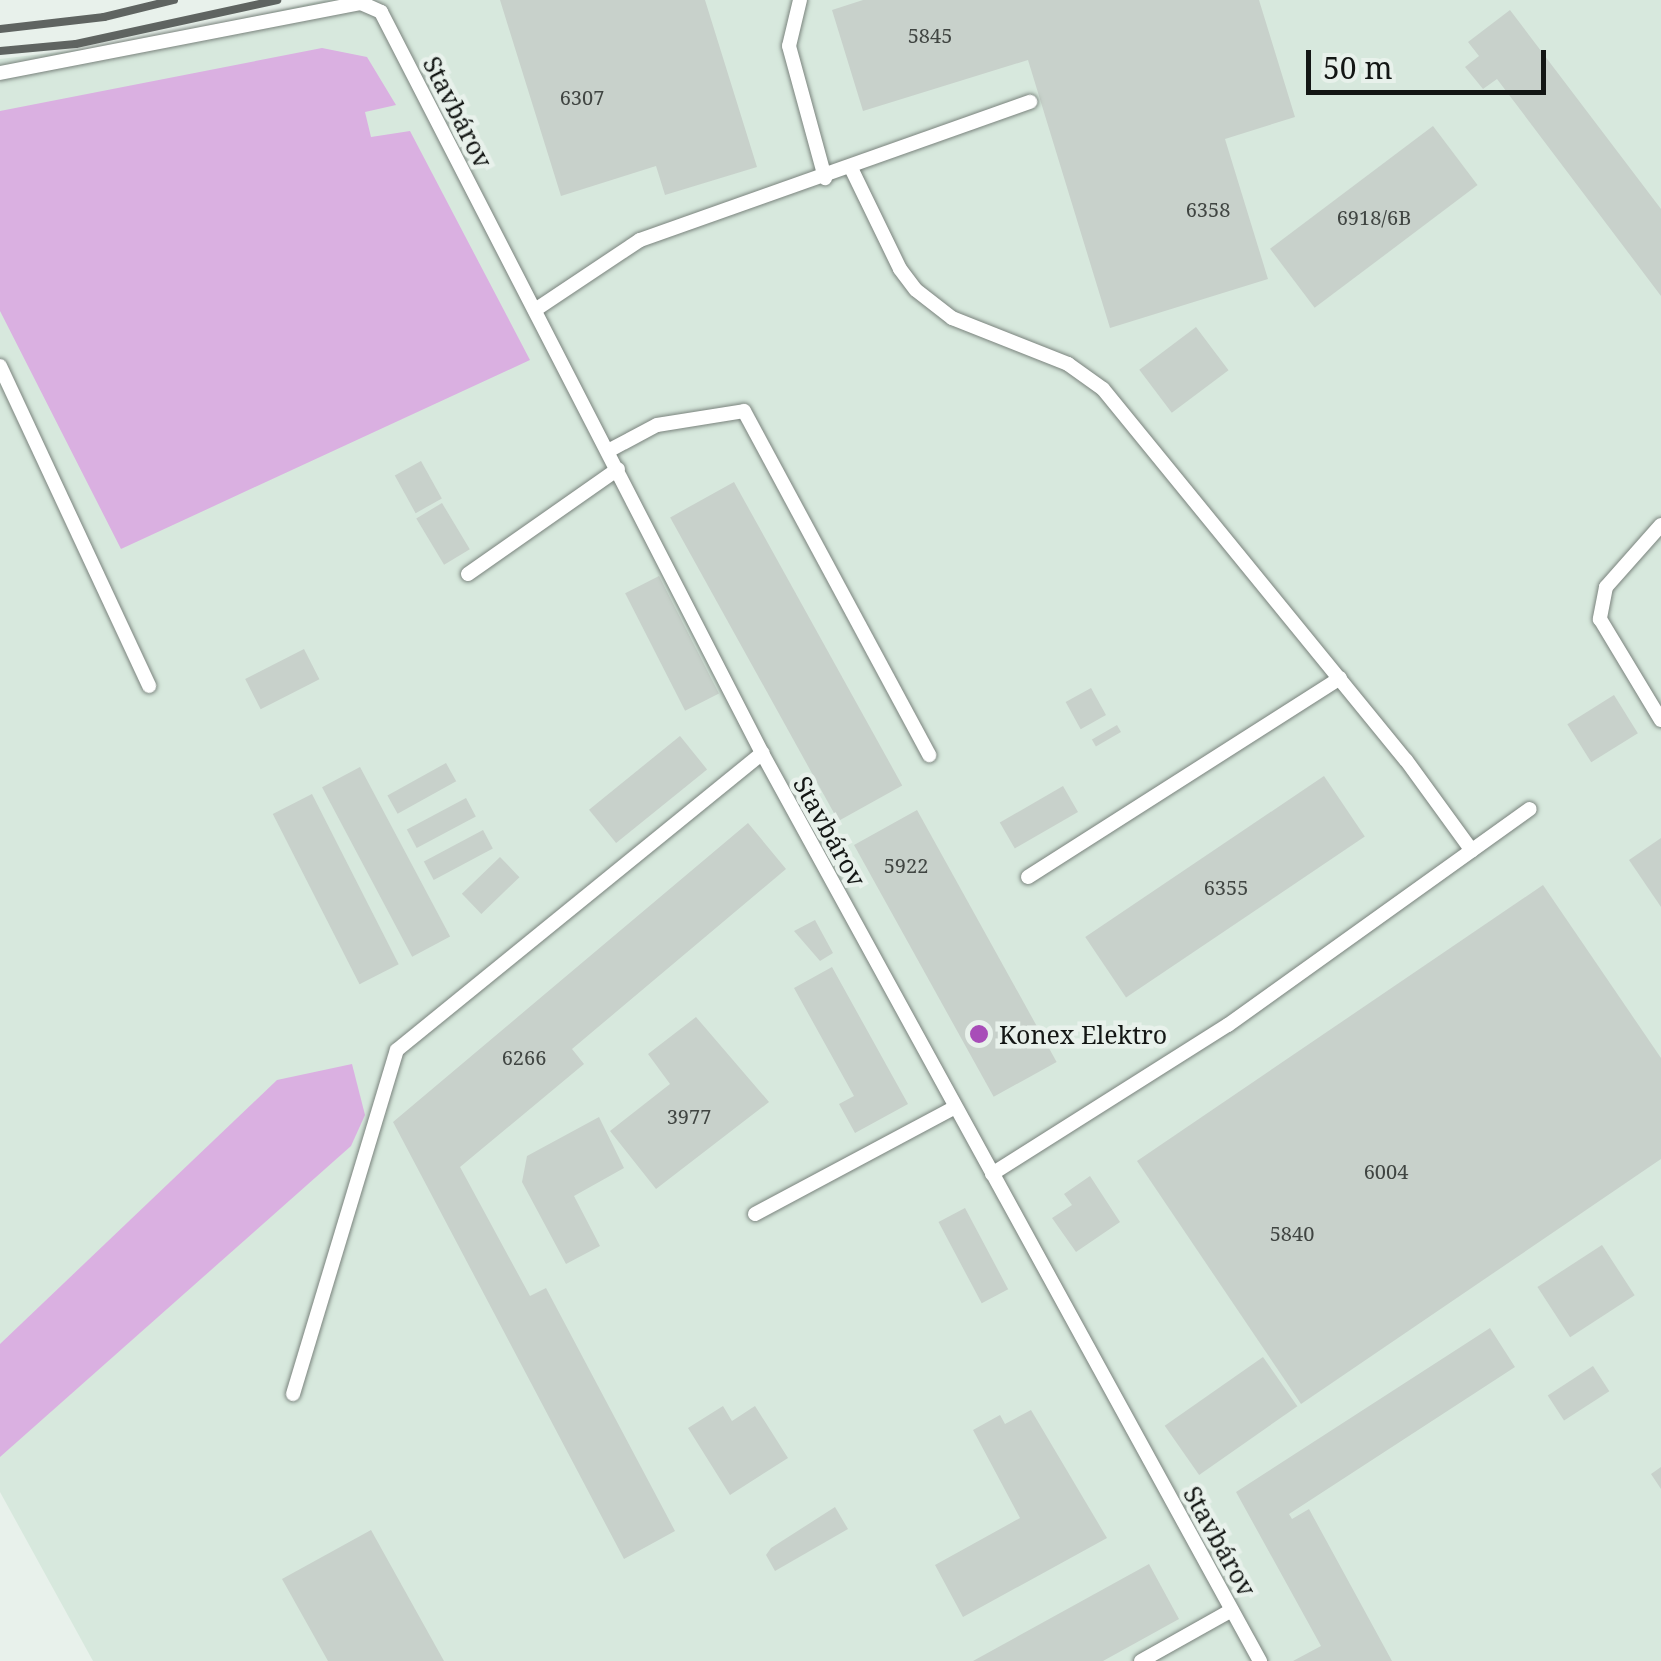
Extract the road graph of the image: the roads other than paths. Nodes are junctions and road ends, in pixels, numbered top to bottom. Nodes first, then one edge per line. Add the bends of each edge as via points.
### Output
1 (800, 0) edge
2 (0, 73) edge
3 (1030, 102) dead end
4 (851, 168) junction
5 (825, 178) junction
6 (535, 310) junction
7 (0, 366) edge
8 (608, 450) junction
9 (618, 468) junction
10 (1661, 525) edge
11 (468, 574) dead end
12 (1340, 678) junction
13 (148, 686) dead end
14 (1661, 720) edge
15 (762, 752) junction
16 (928, 755) dead end
17 (1530, 808) dead end
18 (1472, 851) junction
19 (1028, 877) dead end
20 (955, 1106) junction
21 (992, 1174) junction
22 (755, 1214) dead end
23 (293, 1394) dead end
24 (1232, 1610) junction
25 (1141, 1661) edge
26 (1260, 1661) edge

1 - 5 lane via 789,46
2 - 6 lane, Stavbárov via 361,3 381,12
3 - 4 lane
4 - 5 lane
4 - 12 lane via 916,290 952,318 1068,364 1103,389
5 - 6 lane via 640,240
6 - 8 lane, Stavbárov
7 - 13 lane
8 - 9 lane, Stavbárov
8 - 16 lane via 657,425 744,411
9 - 11 lane
9 - 15 lane, Stavbárov
10 - 14 lane via 1606,587 1600,619
12 - 18 lane
12 - 19 lane
15 - 20 lane, Stavbárov
15 - 23 lane via 396,1050
17 - 18 lane
18 - 21 lane via 1228,1024
20 - 21 lane, Stavbárov
20 - 22 lane
21 - 24 lane, Stavbárov
24 - 25 lane
24 - 26 lane, Stavbárov

